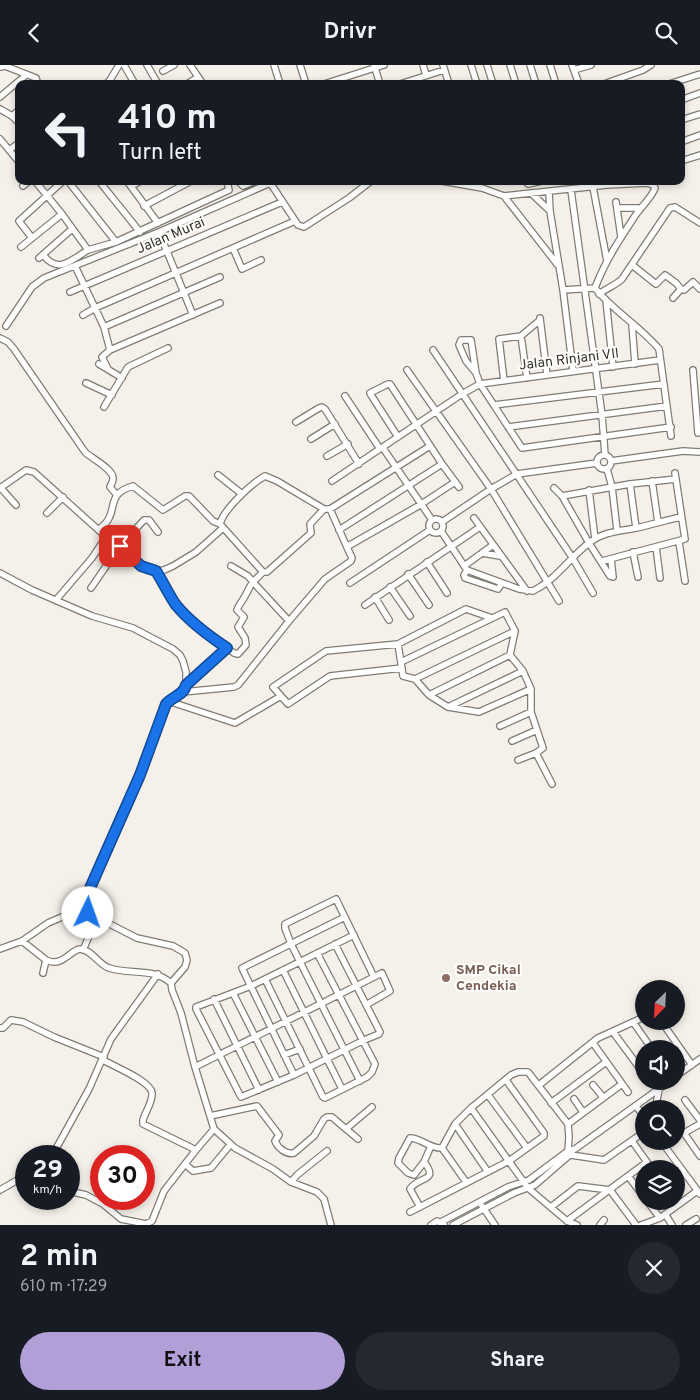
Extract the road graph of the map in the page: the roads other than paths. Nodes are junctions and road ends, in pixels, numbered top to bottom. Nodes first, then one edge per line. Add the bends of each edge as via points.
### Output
1 (119, 65) edge
2 (124, 65) edge
3 (147, 65) edge
4 (174, 65) edge
5 (190, 65) edge
6 (274, 65) edge
7 (384, 65) edge
8 (423, 65) edge
9 (471, 65) edge
10 (487, 65) edge
11 (510, 65) edge
12 (530, 65) edge
13 (550, 65) edge
14 (591, 65) edge
15 (302, 66) edge
16 (375, 66) edge
17 (650, 66) edge
18 (0, 67) edge
19 (444, 67) edge
20 (573, 68) edge
21 (163, 71) dead end
22 (700, 74) edge
23 (26, 75) junction
24 (426, 75) junction
25 (198, 77) junction
26 (20, 80) edge
27 (37, 80) edge
28 (110, 80) edge
29 (133, 80) edge
30 (156, 80) edge
31 (193, 80) edge
32 (200, 80) edge
33 (279, 80) edge
34 (305, 80) edge
35 (335, 80) edge
36 (379, 80) edge
37 (412, 80) edge
38 (448, 80) edge
39 (476, 80) edge
40 (492, 80) edge
41 (515, 80) edge
42 (535, 80) edge
43 (555, 80) edge
44 (577, 80) edge
45 (614, 80) edge
46 (681, 80) edge
47 (15, 84) edge
48 (700, 93) edge
49 (0, 97) edge
50 (685, 99) edge
51 (0, 109) edge
52 (15, 113) edge
53 (700, 114) edge
54 (12, 116) junction
55 (15, 119) edge
56 (685, 119) edge
57 (700, 135) edge
58 (685, 140) edge
59 (1, 144) edge
60 (15, 146) edge
61 (9, 150) junction
62 (700, 155) edge
63 (15, 157) edge
64 (685, 160) edge
65 (38, 185) edge
66 (58, 185) edge
67 (71, 185) edge
68 (103, 185) edge
69 (130, 185) edge
70 (183, 185) edge
71 (228, 185) edge
72 (263, 185) edge
73 (272, 185) edge
74 (366, 185) edge
75 (465, 185) edge
76 (632, 185) edge
77 (653, 185) edge
78 (593, 187) junction
79 (572, 190) junction
80 (549, 192) junction
81 (531, 193) junction
82 (47, 195) junction
83 (504, 196) junction
84 (282, 202) junction
85 (144, 206) junction
86 (641, 208) junction
87 (550, 211) junction
88 (62, 214) junction
89 (295, 221) junction
90 (158, 223) junction
91 (700, 223) edge
92 (72, 229) junction
93 (140, 231) junction
94 (159, 232) junction
95 (621, 237) junction
96 (32, 238) junction
97 (116, 242) junction
98 (22, 247) dead end
99 (233, 248) junction
100 (88, 251) junction
101 (167, 252) junction
102 (261, 260) dead end
103 (606, 261) junction
104 (558, 265) junction
105 (632, 265) junction
106 (74, 266) junction
107 (175, 273) junction
108 (220, 277) dead end
109 (83, 286) junction
110 (586, 288) junction
111 (594, 288) junction
112 (682, 289) junction
113 (700, 289) edge
114 (563, 290) junction
115 (70, 292) dead end
116 (184, 292) junction
117 (600, 294) junction
118 (673, 298) dead end
119 (606, 301) junction
120 (220, 303) dead end
121 (95, 307) junction
122 (82, 315) dead end
123 (193, 315) junction
124 (632, 324) junction
125 (6, 326) dead end
126 (104, 327) junction
127 (521, 336) junction
128 (0, 338) edge
129 (168, 348) dead end
130 (433, 350) dead end
131 (110, 351) junction
132 (660, 360) junction
133 (99, 364) dead end
134 (635, 364) junction
135 (128, 367) junction
136 (612, 367) junction
137 (595, 369) junction
138 (110, 370) junction
139 (407, 370) dead end
140 (693, 370) dead end
141 (573, 371) junction
142 (476, 373) junction
143 (547, 375) junction
144 (122, 378) junction
145 (527, 378) junction
146 (693, 379) junction
147 (700, 380) edge
148 (504, 381) junction
149 (86, 383) dead end
150 (480, 384) junction
151 (664, 384) junction
152 (599, 392) junction
153 (462, 394) junction
154 (112, 395) junction
155 (345, 396) dead end
156 (697, 401) edge
157 (494, 405) junction
158 (667, 406) junction
159 (104, 407) dead end
160 (437, 411) junction
161 (602, 415) junction
162 (296, 423) dead end
163 (699, 423) edge
164 (336, 424) junction
165 (417, 425) junction
166 (508, 427) junction
167 (671, 427) junction
168 (698, 433) dead end
169 (671, 436) dead end
170 (398, 437) junction
171 (604, 437) junction
172 (311, 439) dead end
173 (348, 444) junction
174 (430, 446) junction
175 (382, 448) junction
176 (700, 452) edge
177 (605, 455) junction
178 (327, 456) dead end
179 (611, 461) junction
180 (597, 463) junction
181 (359, 464) junction
182 (442, 464) junction
183 (396, 467) junction
184 (607, 469) junction
185 (517, 474) junction
186 (218, 475) dead end
187 (332, 481) dead end
188 (652, 481) junction
189 (630, 484) junction
190 (408, 486) junction
191 (0, 487) edge
192 (612, 487) junction
193 (554, 488) dead end
194 (491, 489) junction
195 (589, 491) junction
196 (116, 494) junction
197 (242, 494) junction
198 (562, 496) junction
199 (63, 497) junction
200 (16, 505) dead end
201 (420, 505) junction
202 (327, 509) junction
203 (47, 513) dead end
204 (681, 517) junction
205 (474, 518) dead end
206 (432, 520) junction
207 (442, 522) junction
208 (658, 522) junction
209 (221, 526) junction
210 (480, 527) junction
211 (636, 528) junction
212 (99, 529) junction
213 (339, 530) junction
214 (430, 530) junction
215 (158, 531) dead end
216 (441, 531) junction
217 (617, 531) junction
218 (106, 537) junction
219 (595, 539) junction
220 (682, 541) junction
221 (589, 543) junction
222 (346, 545) junction
223 (493, 545) junction
224 (120, 546) junction
225 (451, 547) junction
226 (656, 547) junction
227 (633, 552) junction
228 (482, 553) junction
229 (500, 556) junction
230 (572, 557) junction
231 (611, 559) junction
232 (602, 561) junction
233 (426, 562) junction
234 (231, 566) dead end
235 (466, 568) junction
236 (156, 571) junction
237 (264, 572) junction
238 (0, 573) edge
239 (408, 574) junction
240 (638, 577) dead end
241 (660, 578) dead end
242 (685, 581) dead end
243 (253, 582) junction
244 (350, 583) dead end
245 (547, 583) junction
246 (390, 587) junction
247 (91, 588) dead end
248 (526, 591) junction
249 (447, 593) dead end
250 (593, 593) dead end
251 (375, 597) junction
252 (56, 600) junction
253 (559, 601) dead end
254 (365, 605) dead end
255 (429, 605) dead end
256 (410, 616) dead end
257 (386, 617) dead end
258 (492, 618) junction
259 (289, 621) junction
260 (515, 631) junction
261 (398, 644) junction
262 (227, 648) junction
263 (510, 655) junction
264 (401, 665) junction
265 (523, 671) junction
266 (415, 679) junction
267 (186, 685) junction
268 (531, 689) junction
269 (183, 692) junction
270 (429, 695) junction
271 (281, 696) junction
272 (168, 701) junction
273 (448, 707) junction
274 (531, 712) junction
275 (500, 726) dead end
276 (537, 730) junction
277 (512, 741) dead end
278 (536, 753) junction
279 (518, 760) dead end
280 (552, 785) dead end
281 (83, 908) junction
282 (345, 917) junction
283 (97, 918) junction
284 (354, 935) junction
285 (22, 941) junction
286 (291, 944) junction
287 (335, 944) junction
288 (0, 949) edge
289 (83, 950) junction
290 (318, 953) junction
291 (46, 960) junction
292 (300, 961) junction
293 (283, 970) junction
294 (43, 973) dead end
295 (158, 974) junction
296 (374, 977) junction
297 (265, 979) junction
298 (171, 983) junction
299 (250, 986) junction
300 (356, 986) junction
301 (233, 993) junction
302 (338, 995) junction
303 (214, 999) junction
304 (321, 1003) junction
305 (366, 1005) junction
306 (304, 1012) junction
307 (286, 1021) junction
308 (634, 1022) joint
309 (0, 1028) edge
310 (271, 1028) junction
311 (613, 1032) junction
312 (254, 1036) junction
313 (646, 1040) edge
314 (362, 1041) junction
315 (593, 1043) junction
316 (236, 1046) junction
317 (300, 1049) junction
318 (344, 1050) junction
319 (218, 1055) junction
320 (284, 1055) junction
321 (685, 1055) edge
322 (104, 1059) junction
323 (326, 1059) junction
324 (700, 1059) edge
325 (606, 1061) junction
326 (635, 1062) edge
327 (692, 1065) junction
328 (195, 1067) junction
329 (309, 1067) junction
330 (685, 1070) edge
331 (294, 1075) junction
332 (506, 1079) junction
333 (360, 1081) junction
334 (278, 1082) junction
335 (622, 1084) junction
336 (539, 1085) junction
337 (593, 1085) dead end
338 (342, 1089) junction
339 (259, 1090) junction
340 (659, 1090) joint
341 (628, 1092) dead end
342 (488, 1095) junction
343 (603, 1097) junction
344 (574, 1099) dead end
345 (645, 1100) edge
346 (656, 1100) edge
347 (685, 1100) dead end
348 (552, 1103) junction
349 (372, 1107) dead end
350 (470, 1107) junction
351 (635, 1107) edge
352 (583, 1112) junction
353 (210, 1116) junction
354 (700, 1122) edge
355 (568, 1123) junction
356 (455, 1124) junction
357 (214, 1129) junction
358 (346, 1129) junction
359 (685, 1132) edge
360 (685, 1134) edge
361 (358, 1139) dead end
362 (635, 1139) edge
363 (632, 1141) junction
364 (58, 1145) edge
365 (230, 1145) junction
366 (431, 1146) junction
367 (442, 1147) junction
368 (527, 1148) junction
369 (668, 1150) edge
370 (196, 1151) junction
371 (327, 1151) dead end
372 (570, 1153) junction
373 (700, 1156) edge
374 (646, 1160) edge
375 (509, 1161) junction
376 (424, 1163) junction
377 (185, 1164) junction
378 (488, 1171) junction
379 (635, 1171) edge
380 (628, 1177) junction
381 (15, 1181) edge
382 (291, 1182) junction
383 (466, 1182) junction
384 (526, 1185) junction
385 (635, 1186) edge
386 (0, 1190) edge
387 (610, 1190) junction
388 (699, 1192) edge
389 (80, 1194) edge
390 (685, 1199) edge
391 (480, 1201) junction
392 (420, 1207) junction
393 (551, 1207) junction
394 (484, 1209) junction
395 (657, 1210) edge
396 (669, 1210) edge
397 (410, 1212) dead end
398 (663, 1216) junction
399 (696, 1219) dead end
400 (568, 1221) junction
401 (443, 1223) edge
402 (462, 1223) edge
403 (331, 1225) edge
404 (431, 1225) edge
405 (453, 1225) edge
406 (495, 1225) edge
407 (577, 1225) edge
408 (636, 1225) edge
409 (642, 1225) edge
410 (672, 1225) edge
411 (686, 1225) edge

1 - 28 street
2 - 29 street
3 - 30 street
4 - 21 street
5 - 25 street
6 - 33 street
7 - 16 street
8 - 24 street
9 - 39 street
10 - 40 street
11 - 41 street
12 - 42 street
13 - 43 street
14 - 20 street
15 - 34 street
16 - 35 street
16 - 36 street
17 - 45 street
18 - 23 street
19 - 24 street
19 - 38 street
20 - 44 street
22 - 46 street
23 - 26 street
23 - 27 street
24 - 37 street
25 - 31 street
25 - 32 street
47 - 49 street
48 - 50 street
51 - 54 street
52 - 54 street
53 - 56 street
54 - 55 street
57 - 58 street
59 - 61 street
60 - 61 street
61 - 63 street
62 - 64 street
65 - 82 street
66 - 82 street
67 - 97 street
68 - 93 street
69 - 85 street
70 - 85 street
71 - 90 street via 229,190
72 - 94 street
73 - 84 street
74 - 89 street via 304,227
75 - 83 street
76 - 78 street
77 - 86 street via 655,189
78 - 79 street
78 - 103 street
79 - 80 street
79 - 110 street
80 - 81 street
80 - 87 street
81 - 83 street
81 - 87 street
82 - 88 street
82 - 96 street via 19,221
83 - 104 street
84 - 89 street
84 - 101 street, Jalan Murai
85 - 90 street
86 - 95 street
86 - 95 street via 617,205
87 - 104 street
88 - 92 street
88 - 96 street
89 - 99 street
90 - 93 street
91 - 105 street via 675,207 670,208
92 - 100 street
92 - 100 street via 41,257 56,266
93 - 97 street
94 - 101 street
94 - 106 street
95 - 103 street
96 - 98 street
97 - 100 street
99 - 102 street via 242,269
99 - 107 street
101 - 107 street
101 - 109 street, Jalan Murai
103 - 111 street
104 - 114 street
105 - 112 street via 656,284 665,275
105 - 117 street via 618,283
106 - 109 street
106 - 125 street via 32,287
107 - 116 street
107 - 121 street
108 - 116 street
109 - 115 street, Jalan Murai
109 - 121 street
110 - 111 street
110 - 114 street
110 - 137 street
111 - 117 street
112 - 113 street via 693,282
112 - 118 street
114 - 141 street
116 - 123 street
116 - 126 street
117 - 119 street
119 - 124 street
119 - 136 street
120 - 123 street
121 - 122 street
121 - 126 street
123 - 131 street
124 - 132 street via 659,349
124 - 134 street
126 - 131 street
127 - 143 street via 540,319
127 - 145 street
127 - 148 street via 499,339
128 - 196 street via 14,349 85,452 112,473 114,479 110,487
129 - 135 street
130 - 153 street
131 - 138 street via 102,357
132 - 134 street, Jalan Rinjani VII
132 - 151 street
133 - 138 street
134 - 136 street, Jalan Rinjani VII
135 - 138 street
135 - 144 street
136 - 137 street, Jalan Rinjani VII
137 - 141 street, Jalan Rinjani VII
137 - 152 street
138 - 144 street
139 - 160 street
140 - 146 street
141 - 143 street, Jalan Rinjani VII
142 - 142 street via 466,361 460,340 472,342
142 - 150 street
143 - 145 street, Jalan Rinjani VII
144 - 154 street
145 - 148 street, Jalan Rinjani VII
146 - 147 street
146 - 156 street
148 - 150 street, Jalan Rinjani VII
149 - 154 street
150 - 153 street
150 - 157 street
151 - 152 street
151 - 158 street
152 - 157 street
152 - 161 street
153 - 160 street
153 - 185 street
154 - 159 street
155 - 175 street
156 - 163 street
157 - 166 street
158 - 161 street
158 - 167 street
160 - 165 street
160 - 194 street
161 - 166 street
161 - 171 street
162 - 164 street via 322,407
163 - 168 street
164 - 172 street
164 - 173 street
165 - 170 street
165 - 170 street via 390,385 373,391 371,395
165 - 174 street
166 - 171 street via 522,448
167 - 169 street
167 - 171 street
170 - 175 street
171 - 177 street
173 - 178 street
173 - 181 street
174 - 182 street
174 - 183 street
175 - 181 street
175 - 183 street
176 - 179 street via 683,451
177 - 179 street
177 - 180 street via 600,456
179 - 184 street
180 - 184 street via 601,469
180 - 185 street
181 - 187 street
182 - 190 street
182 - 201 street via 457,485
183 - 190 street
183 - 202 street
184 - 192 street
185 - 194 street
185 - 230 street
186 - 197 street
188 - 189 street
188 - 204 street via 676,476
188 - 208 street
189 - 192 street
189 - 211 street
190 - 201 street
190 - 213 street
191 - 199 street via 31,470
191 - 200 street
192 - 195 street
192 - 217 street
193 - 198 street
194 - 207 street
194 - 245 street
195 - 198 street
195 - 219 street
196 - 209 street via 133,485 163,510 186,496
196 - 212 street via 110,520
197 - 202 street via 265,476
197 - 209 street via 221,519
198 - 221 street
199 - 203 street
199 - 212 street
201 - 206 street
201 - 222 street via 354,544
202 - 213 street
202 - 237 street via 310,524 311,533 271,570
204 - 208 street
204 - 220 street
205 - 210 street
206 - 207 street
206 - 214 street
207 - 216 street
208 - 211 street
209 - 236 street via 196,552 164,570
209 - 237 street
210 - 223 street
210 - 225 street
211 - 217 street
212 - 218 street
213 - 222 street
214 - 216 street
214 - 244 street
215 - 224 street via 146,519
216 - 225 street
217 - 219 street
218 - 224 street
218 - 252 street
219 - 221 street
220 - 226 street
220 - 242 street
221 - 230 street
221 - 232 street
222 - 259 street via 351,561 325,579
223 - 228 street
223 - 229 street
224 - 236 street via 141,566
224 - 247 street
225 - 233 street
225 - 235 street
226 - 227 street
226 - 241 street
227 - 231 street
227 - 240 street
228 - 229 street
228 - 235 street
229 - 248 street
230 - 245 street
230 - 250 street
231 - 232 street
231 - 232 street via 613,577
233 - 239 street
233 - 249 street
234 - 243 street
235 - 248 street
236 - 262 street via 184,613
237 - 243 street
238 - 252 street
239 - 246 street
239 - 255 street
243 - 259 street
243 - 262 street via 237,610 244,617 238,627 246,645 238,654
245 - 248 street
245 - 253 street
246 - 251 street
246 - 256 street
251 - 254 street
251 - 257 street
252 - 267 street via 133,628 173,649 184,661
258 - 260 street via 505,613
258 - 261 street via 466,609
258 - 264 street
259 - 269 street via 238,685
260 - 263 street
260 - 266 street
261 - 264 street
261 - 271 street via 326,651 273,687
262 - 267 street
263 - 265 street
263 - 270 street
264 - 266 street via 403,676
264 - 271 street via 330,676 288,704
265 - 268 street
265 - 273 street
266 - 270 street
267 - 269 street
268 - 273 street via 479,713
268 - 274 street
269 - 272 street
270 - 273 street
271 - 272 street via 235,723
272 - 281 street
274 - 275 street
274 - 276 street
276 - 277 street
276 - 278 street via 543,748
278 - 279 street
278 - 280 street
281 - 283 street
281 - 285 street via 48,923
282 - 284 street
282 - 286 street
282 - 286 street via 335,899 285,924
283 - 289 street
283 - 298 street via 137,938 185,953 185,967
284 - 287 street
284 - 296 street
285 - 288 street
285 - 291 street
286 - 292 street
286 - 299 street via 242,968
287 - 290 street
287 - 300 street
289 - 291 street via 53,962
289 - 295 street via 110,969
290 - 292 street
290 - 302 street
291 - 294 street
292 - 293 street
292 - 304 street
293 - 297 street
293 - 306 street
295 - 298 street
295 - 322 street via 118,1028
296 - 300 street
296 - 305 street via 383,974 390,990
297 - 299 street
297 - 307 street
298 - 328 street
299 - 301 street
299 - 310 street
300 - 302 street
300 - 305 street
301 - 303 street
301 - 312 street
302 - 304 street
302 - 314 street
303 - 316 street
303 - 319 street via 196,1008
304 - 306 street
304 - 318 street
305 - 314 street via 380,1034
306 - 307 street
306 - 323 street
307 - 310 street
307 - 317 street
308 - 311 street
308 - 313 street
309 - 322 street via 11,1020 23,1023
310 - 312 street
310 - 320 street
311 - 315 street
311 - 326 street
312 - 316 street
312 - 334 street
314 - 318 street
314 - 333 street via 375,1064 369,1075
315 - 325 street
315 - 336 street
316 - 319 street
316 - 339 street
317 - 320 street
317 - 329 street
318 - 323 street
318 - 333 street
319 - 328 street
319 - 339 street via 239,1096
320 - 331 street
321 - 327 street
322 - 364 street
322 - 370 street via 144,1081 151,1090 143,1124
323 - 329 street
323 - 338 street
324 - 327 street
325 - 335 street
325 - 348 street
327 - 330 street
328 - 353 street
329 - 331 street
329 - 338 street via 324,1098
331 - 334 street
332 - 336 street via 524,1071
332 - 342 street
332 - 368 street via 544,1133
333 - 338 street
334 - 339 street
335 - 341 street
335 - 343 street
336 - 348 street
337 - 343 street
340 - 345 street
340 - 346 street
342 - 350 street
342 - 368 street
343 - 352 street
344 - 352 street
347 - 354 street
348 - 355 street
349 - 358 street
350 - 356 street
350 - 375 street
351 - 372 street
352 - 355 street
353 - 357 street
353 - 358 street via 257,1105 279,1135 277,1145 288,1154 294,1153 314,1136 327,1117 332,1117
354 - 359 street
355 - 372 street
356 - 367 street
356 - 378 street
357 - 365 street
357 - 370 street
358 - 361 street
360 - 373 street
362 - 363 street
363 - 372 street via 604,1160
363 - 374 street
365 - 377 street via 211,1168 193,1171
365 - 382 street
366 - 367 street
366 - 376 street
366 - 376 street via 410,1138 398,1161 414,1175
367 - 383 street
368 - 375 street
369 - 388 street
370 - 377 street
371 - 382 street
372 - 384 street via 535,1185
375 - 378 street
375 - 384 street
376 - 392 street via 430,1170 429,1177 410,1189
377 - 389 street via 164,1191 152,1221 146,1225 121,1219 103,1204
378 - 383 street
379 - 380 street
380 - 385 street
380 - 387 street
381 - 386 street
382 - 403 street via 317,1192 324,1199
383 - 392 street
384 - 391 street via 508,1187
384 - 393 street
384 - 394 street
387 - 393 street via 578,1186
387 - 400 street
387 - 408 street
388 - 390 street
391 - 394 street
391 - 401 street
392 - 397 street
393 - 400 street
394 - 402 street
394 - 406 street
395 - 398 street
396 - 398 street
398 - 409 street
398 - 410 street
399 - 411 street
400 - 407 street
401 - 404 street
402 - 405 street

